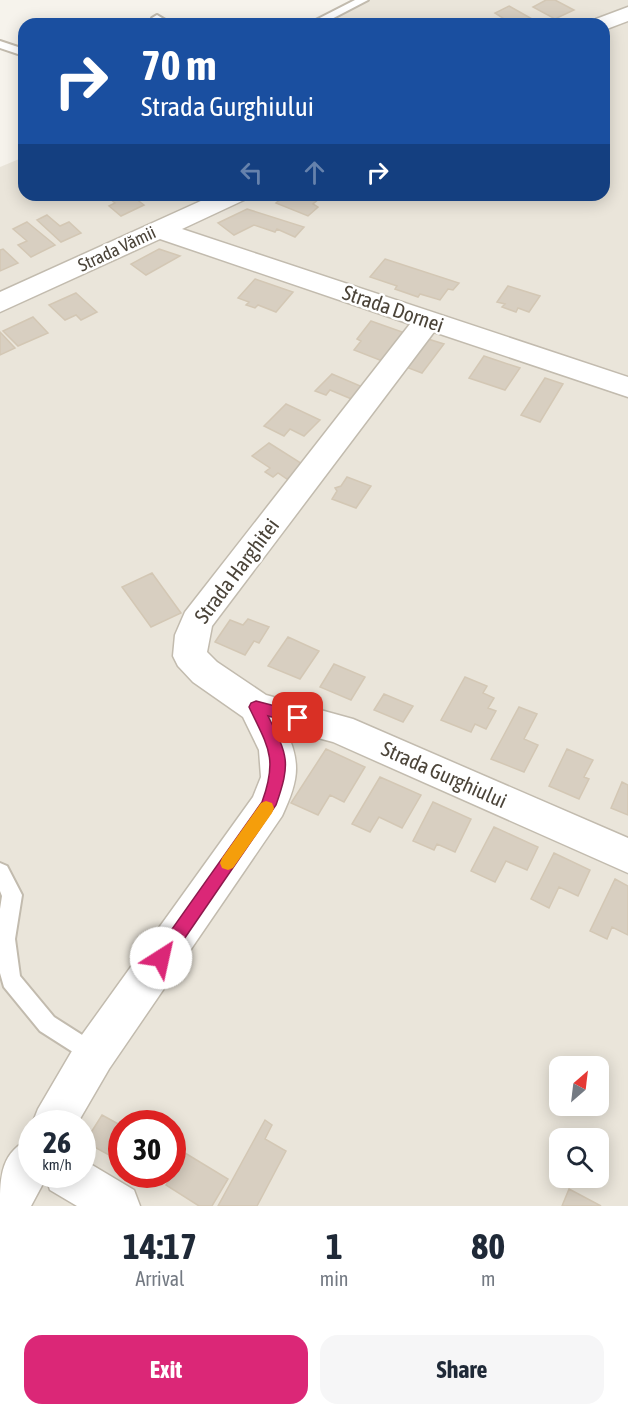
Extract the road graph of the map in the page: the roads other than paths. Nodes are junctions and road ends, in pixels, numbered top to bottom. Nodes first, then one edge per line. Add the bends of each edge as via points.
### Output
1 (363, 0) edge
2 (628, 13) edge
3 (326, 18) edge
4 (610, 21) edge
5 (0, 44) edge
6 (18, 51) edge
7 (222, 201) edge
8 (159, 230) junction
9 (0, 303) edge
10 (428, 321) junction
11 (628, 387) edge
12 (256, 707) junction
13 (628, 856) edge
14 (0, 872) edge
15 (3, 943) edge
16 (93, 1054) junction
17 (60, 1110) edge
18 (18, 1185) edge
19 (89, 1188) edge
20 (6, 1206) edge
21 (118, 1206) edge

1 - 3 lane
2 - 4 street
5 - 6 lane
7 - 8 street, Strada Vămii
8 - 9 street, Strada Vămii
8 - 10 street, Strada Dornei
10 - 11 street, Strada Dornei
10 - 12 street, Strada Harghitei via 197,621 190,656 205,672
12 - 13 street, Strada Gurghiului via 340,729
12 - 16 street, Strada Harghitei via 277,750 279,777 269,805
14 - 15 lane via 12,895
15 - 16 lane via 11,980 47,1024
16 - 17 street, Strada Harghitei
18 - 20 street
19 - 21 street

